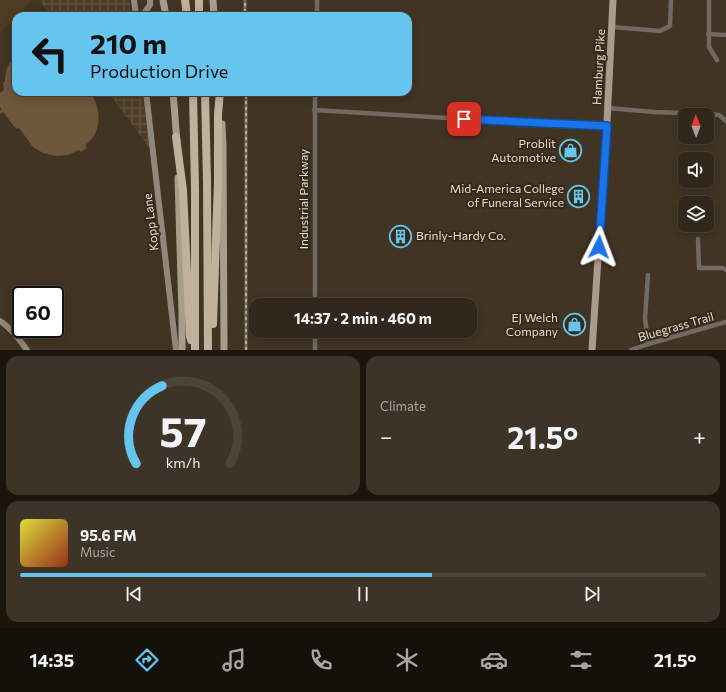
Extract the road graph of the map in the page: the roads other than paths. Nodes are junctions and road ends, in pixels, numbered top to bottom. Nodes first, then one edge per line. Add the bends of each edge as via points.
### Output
1 (134, 0) edge
2 (150, 0) edge
3 (164, 0) edge
4 (185, 0) edge
5 (199, 0) edge
6 (212, 0) edge
7 (316, 0) edge
8 (614, 0) edge
9 (671, 0) edge
10 (709, 0) edge
11 (136, 12) edge
12 (145, 12) edge
13 (166, 12) edge
14 (186, 12) edge
15 (199, 12) edge
16 (214, 12) edge
17 (317, 12) edge
18 (612, 27) junction
19 (708, 34) junction
20 (726, 35) edge
21 (716, 60) dead end
22 (146, 96) edge
23 (173, 96) edge
24 (192, 96) edge
25 (205, 96) edge
26 (220, 96) edge
27 (220, 96) edge
28 (315, 96) edge
29 (608, 108) junction
30 (314, 110) junction
31 (726, 121) edge
32 (607, 126) junction
33 (176, 137) junction
34 (698, 239) dead end
35 (726, 270) edge
36 (648, 275) dead end
37 (314, 298) edge
38 (0, 321) edge
39 (726, 322) edge
40 (208, 338) junction
41 (315, 338) edge
42 (648, 344) junction
43 (637, 349) edge
44 (27, 350) edge
45 (176, 350) edge
46 (182, 350) edge
47 (195, 350) edge
48 (208, 350) edge
49 (224, 350) edge
50 (315, 350) edge
51 (592, 350) edge
52 (631, 350) edge

1 - 11 street
2 - 12 street
3 - 13 main road
4 - 14 highway
5 - 15 highway
6 - 16 main road
7 - 17 street
8 - 18 main road, Hamburg Pike
9 - 18 street via 670,26 660,31
10 - 19 street
18 - 29 main road, Hamburg Pike
19 - 20 street
19 - 21 street via 709,47
22 - 45 street, Kopp Lane
23 - 33 main road
24 - 47 highway
25 - 40 highway
26 - 40 highway via 213,324
27 - 49 main road via 223,147
28 - 30 street, Industrial Parkway
29 - 31 street via 711,114 719,115
29 - 32 main road, Hamburg Pike
30 - 32 street
30 - 37 street, Industrial Parkway
32 - 51 main road, Hamburg Pike
33 - 46 main road
33 - 47 highway via 183,190 190,336
34 - 35 street via 699,268
36 - 42 street via 645,318
38 - 44 street via 7,325
39 - 42 street, Bluegrass Trail
40 - 48 highway
41 - 50 street
42 - 43 street, Bluegrass Trail
43 - 52 street, Bluegrass Trail

